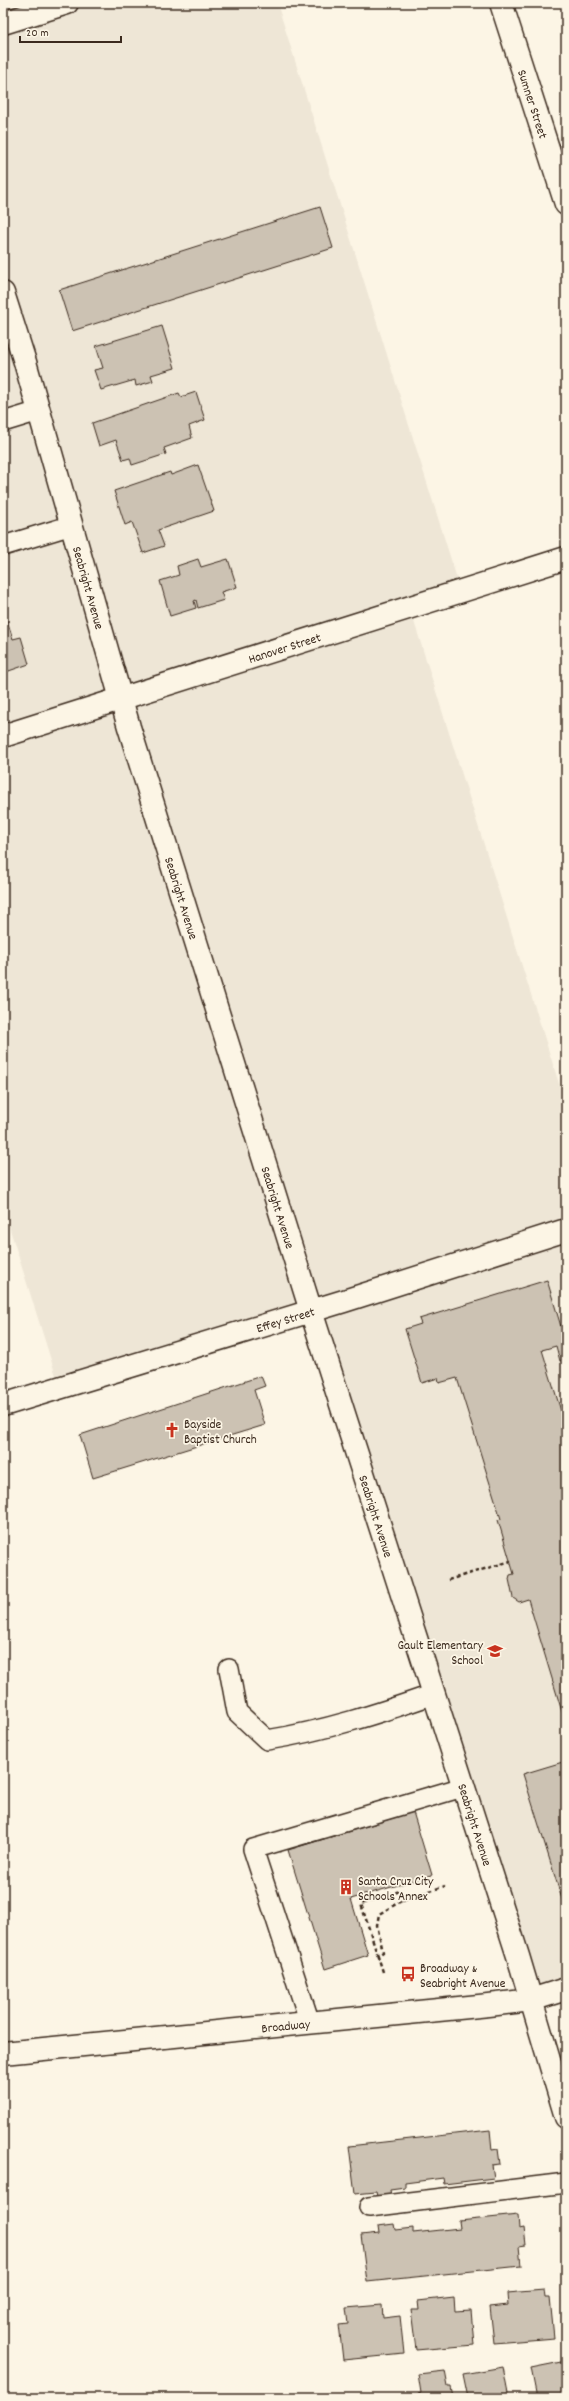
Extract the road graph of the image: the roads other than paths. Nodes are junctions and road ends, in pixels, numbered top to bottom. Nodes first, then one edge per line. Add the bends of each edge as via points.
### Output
1 (67, 3) edge
2 (501, 3) edge
3 (3, 23) edge
4 (566, 204) edge
5 (3, 293) edge
6 (39, 411) junction
7 (3, 422) edge
8 (72, 525) junction
9 (3, 546) edge
10 (566, 558) edge
11 (121, 698) junction
12 (3, 736) edge
13 (566, 1230) edge
14 (311, 1311) junction
15 (3, 1405) edge
16 (229, 1669) dead end
17 (434, 1694) junction
18 (463, 1787) junction
19 (566, 1989) edge
20 (530, 2000) junction
21 (310, 2023) junction
22 (3, 2053) edge
23 (566, 2117) edge
24 (566, 2183) edge
25 (369, 2207) dead end

1 - 3 main road
2 - 4 main road, Sumner Street
5 - 6 main road, Seabright Avenue
6 - 7 lane
6 - 8 main road, Seabright Avenue
8 - 9 lane
8 - 11 main road, Seabright Avenue
10 - 11 main road, Hanover Street
11 - 12 main road, Hanover Street
11 - 14 main road, Seabright Avenue
13 - 14 main road, Effey Street
14 - 15 main road, Effey Street
14 - 17 main road, Seabright Avenue
16 - 17 lane via 237,1712 267,1740 292,1736 390,1710
17 - 18 main road, Seabright Avenue
18 - 20 main road, Seabright Avenue
18 - 21 lane via 253,1849
19 - 20 main road, Broadway
20 - 21 main road, Broadway
20 - 23 main road, Seabright Avenue
21 - 22 main road, Broadway
24 - 25 lane

